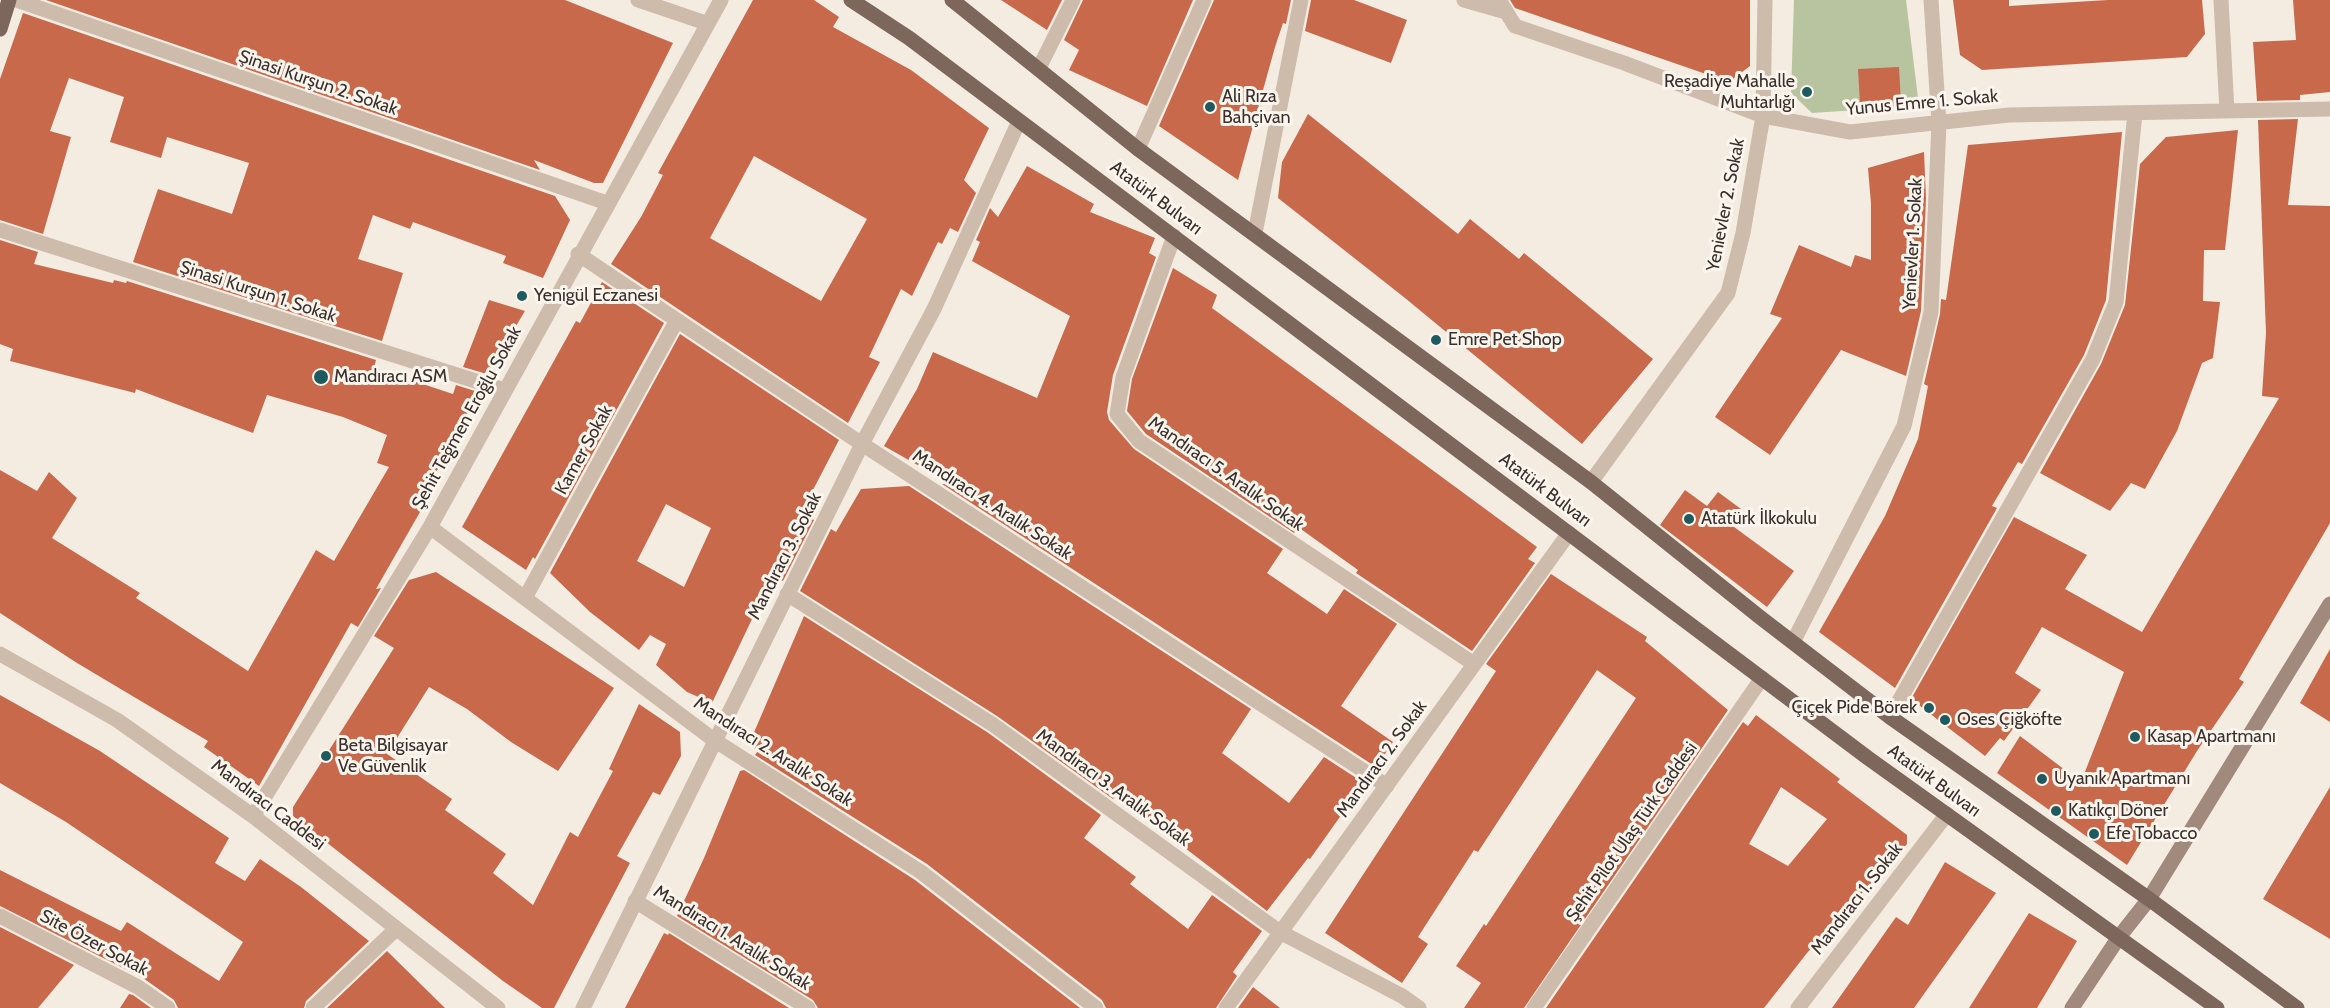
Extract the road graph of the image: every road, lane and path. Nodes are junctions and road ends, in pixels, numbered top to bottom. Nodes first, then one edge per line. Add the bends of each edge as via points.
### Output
1 (9, 0) edge
2 (16, 0) edge
3 (638, 0) edge
4 (721, 0) edge
5 (851, 0) edge
6 (952, 0) edge
7 (1073, 0) edge
8 (1204, 0) edge
9 (1301, 0) edge
10 (1464, 0) edge
11 (1765, 0) edge
12 (1931, 0) edge
13 (2221, 0) edge
14 (1503, 6) edge
15 (706, 23) junction
16 (0, 29) edge
17 (1039, 68) junction
18 (2330, 109) edge
19 (2226, 111) junction
20 (2135, 113) junction
21 (1763, 116) junction
22 (1019, 121) junction
23 (1939, 123) junction
24 (1138, 149) junction
25 (607, 203) junction
26 (0, 230) edge
27 (1255, 233) junction
28 (1174, 236) junction
29 (578, 254) junction
30 (677, 320) junction
31 (504, 390) junction
32 (862, 444) junction
33 (1591, 482) junction
34 (430, 527) junction
35 (1569, 533) junction
36 (787, 594) junction
37 (525, 598) junction
38 (2330, 604) edge
39 (1793, 642) junction
40 (0, 654) edge
41 (1474, 664) junction
42 (1762, 678) junction
43 (1890, 717) junction
44 (714, 740) junction
45 (1387, 786) junction
46 (1947, 814) junction
47 (253, 816) junction
48 (2150, 899) junction
49 (635, 901) junction
50 (0, 916) edge
51 (395, 930) junction
52 (1280, 932) junction
53 (2119, 937) junction
54 (168, 1008) edge
55 (313, 1008) edge
56 (498, 1008) edge
57 (583, 1008) edge
58 (808, 1008) edge
59 (1096, 1008) edge
60 (1226, 1008) edge
61 (1419, 1008) edge
62 (1534, 1008) edge
63 (1798, 1008) edge
64 (2072, 1008) edge
65 (2217, 1008) edge
66 (2296, 1008) edge

1 - 16 main road
2 - 25 street, Şinasi Kurşun 2. Sokak
3 - 15 street
4 - 15 street, Şehit Teğmen Eroğlu Sokak
5 - 22 main road, Atatürk Bulvarı via 909,38
6 - 17 main road, Atatürk Bulvarı
7 - 17 street
8 - 24 street
9 - 27 street
10 - 14 street
11 - 21 street, Yenievler 2. Sokak
12 - 23 street, Yenievler 1. Sokak
13 - 19 street
14 - 21 street, Yunus Emre 1. Sokak via 1515,27
15 - 25 street, Şehit Teğmen Eroğlu Sokak
17 - 24 main road, Atatürk Bulvarı
18 - 19 street, Yunus Emre 1. Sokak
19 - 20 street, Yunus Emre 1. Sokak
20 - 23 street, Yunus Emre 1. Sokak via 2009,115
20 - 43 street via 2116,302 2093,359
21 - 23 street, Yunus Emre 1. Sokak via 1850,132
21 - 33 street, Yenievler 2. Sokak via 1743,233 1728,293
22 - 28 main road, Atatürk Bulvarı
22 - 32 street, Mandıracı 3. Sokak via 934,309
23 - 39 street, Yenievler 1. Sokak via 1931,312 1904,426
24 - 27 main road, Atatürk Bulvarı
25 - 29 street, Şehit Teğmen Eroğlu Sokak
26 - 31 street, Şinasi Kurşun 1. Sokak
27 - 33 main road, Atatürk Bulvarı
28 - 35 main road, Atatürk Bulvarı
28 - 41 street, Mandıracı 5. Aralık Sokak via 1123,377 1117,414 1139,441
29 - 30 street, Mandıracı 4. Aralık Sokak
29 - 31 street, Şehit Teğmen Eroğlu Sokak
30 - 32 street, Mandıracı 4. Aralık Sokak
30 - 37 street, Kamer Sokak
31 - 34 street, Şehit Teğmen Eroğlu Sokak
32 - 36 street, Mandıracı 3. Sokak
32 - 45 street, Mandıracı 4. Aralık Sokak
33 - 39 main road, Atatürk Bulvarı
34 - 37 street, Mandıracı 2. Aralık Sokak
34 - 47 street, Şehit Teğmen Eroğlu Sokak
35 - 41 street, Mandıracı 2. Sokak
35 - 42 main road, Atatürk Bulvarı
36 - 44 street, Mandıracı 3. Sokak
36 - 52 street, Mandıracı 3. Aralık Sokak via 992,724
37 - 44 street, Mandıracı 2. Aralık Sokak
38 - 48 street
39 - 43 main road, Atatürk Bulvarı
40 - 47 street, Mandıracı Caddesi via 117,720
41 - 45 street, Mandıracı 2. Sokak
42 - 46 main road, Atatürk Bulvarı
42 - 62 street, Şehit Pilot Ulaş Türk Caddesi
43 - 48 main road, Atatürk Bulvarı
44 - 49 street, Mandıracı 3. Sokak
44 - 59 street, Mandıracı 2. Aralık Sokak via 921,872
45 - 52 street, Mandıracı 2. Sokak
46 - 53 main road, Atatürk Bulvarı
46 - 63 street, Mandıracı 1. Sokak
47 - 51 street, Mandıracı Caddesi
48 - 53 street
48 - 66 main road, Atatürk Bulvarı
49 - 57 street, Mandıracı 3. Sokak
49 - 58 street, Mandıracı 1. Aralık Sokak
50 - 54 street, Site Özer Sokak via 138,987
51 - 55 street
51 - 56 street, Mandıracı Caddesi
52 - 60 street, Mandıracı 2. Sokak
52 - 61 street, Mandıracı 3. Aralık Sokak
53 - 64 street
53 - 65 main road, Atatürk Bulvarı

